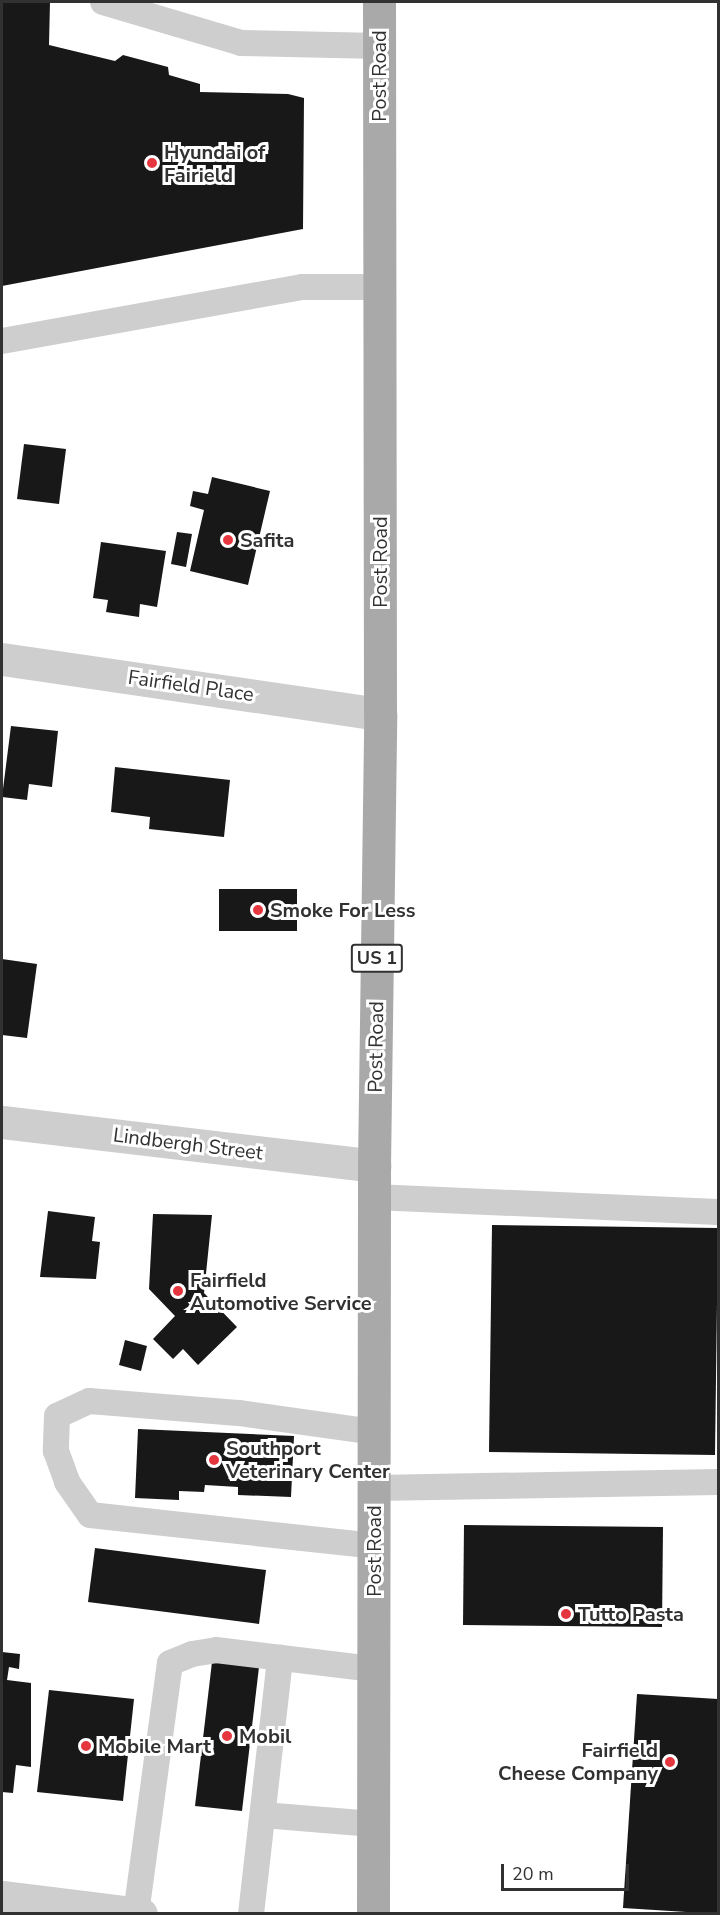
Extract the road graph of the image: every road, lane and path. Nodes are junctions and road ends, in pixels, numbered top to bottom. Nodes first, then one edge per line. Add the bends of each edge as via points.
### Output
1 (103, 2) edge
2 (379, 2) edge
3 (379, 46) junction
4 (379, 287) junction
5 (2, 341) edge
6 (2, 659) edge
7 (380, 714) junction
8 (2, 1122) edge
9 (374, 1181) junction
10 (718, 1212) edge
11 (374, 1432) junction
12 (718, 1482) edge
13 (374, 1488) junction
14 (374, 1546) junction
15 (280, 1658) junction
16 (374, 1670) junction
17 (263, 1815) junction
18 (373, 1824) junction
19 (2, 1897) edge
20 (136, 1913) edge
21 (141, 1914) edge
22 (251, 1914) edge
23 (373, 1914) edge

1 - 3 lane via 241,42
2 - 3 main road, Post Road / US 1
3 - 4 main road, Post Road / US 1
4 - 5 lane via 302,287
4 - 7 main road, Post Road / US 1
6 - 7 street, Fairfield Place
7 - 9 main road, Post Road / US 1
8 - 9 street, Lindbergh Street
9 - 10 lane
9 - 11 main road, Post Road / US 1
11 - 13 main road, Post Road / US 1
11 - 14 lane via 238,1413 89,1401 57,1416 56,1451 67,1482 90,1515
12 - 13 lane
13 - 14 main road, Post Road / US 1
14 - 16 main road, Post Road / US 1
15 - 16 lane
15 - 17 lane
15 - 20 lane via 216,1650 170,1663
16 - 18 main road, Post Road / US 1
17 - 18 lane
17 - 22 lane
18 - 23 main road, Post Road / US 1
19 - 20 street
20 - 21 street

